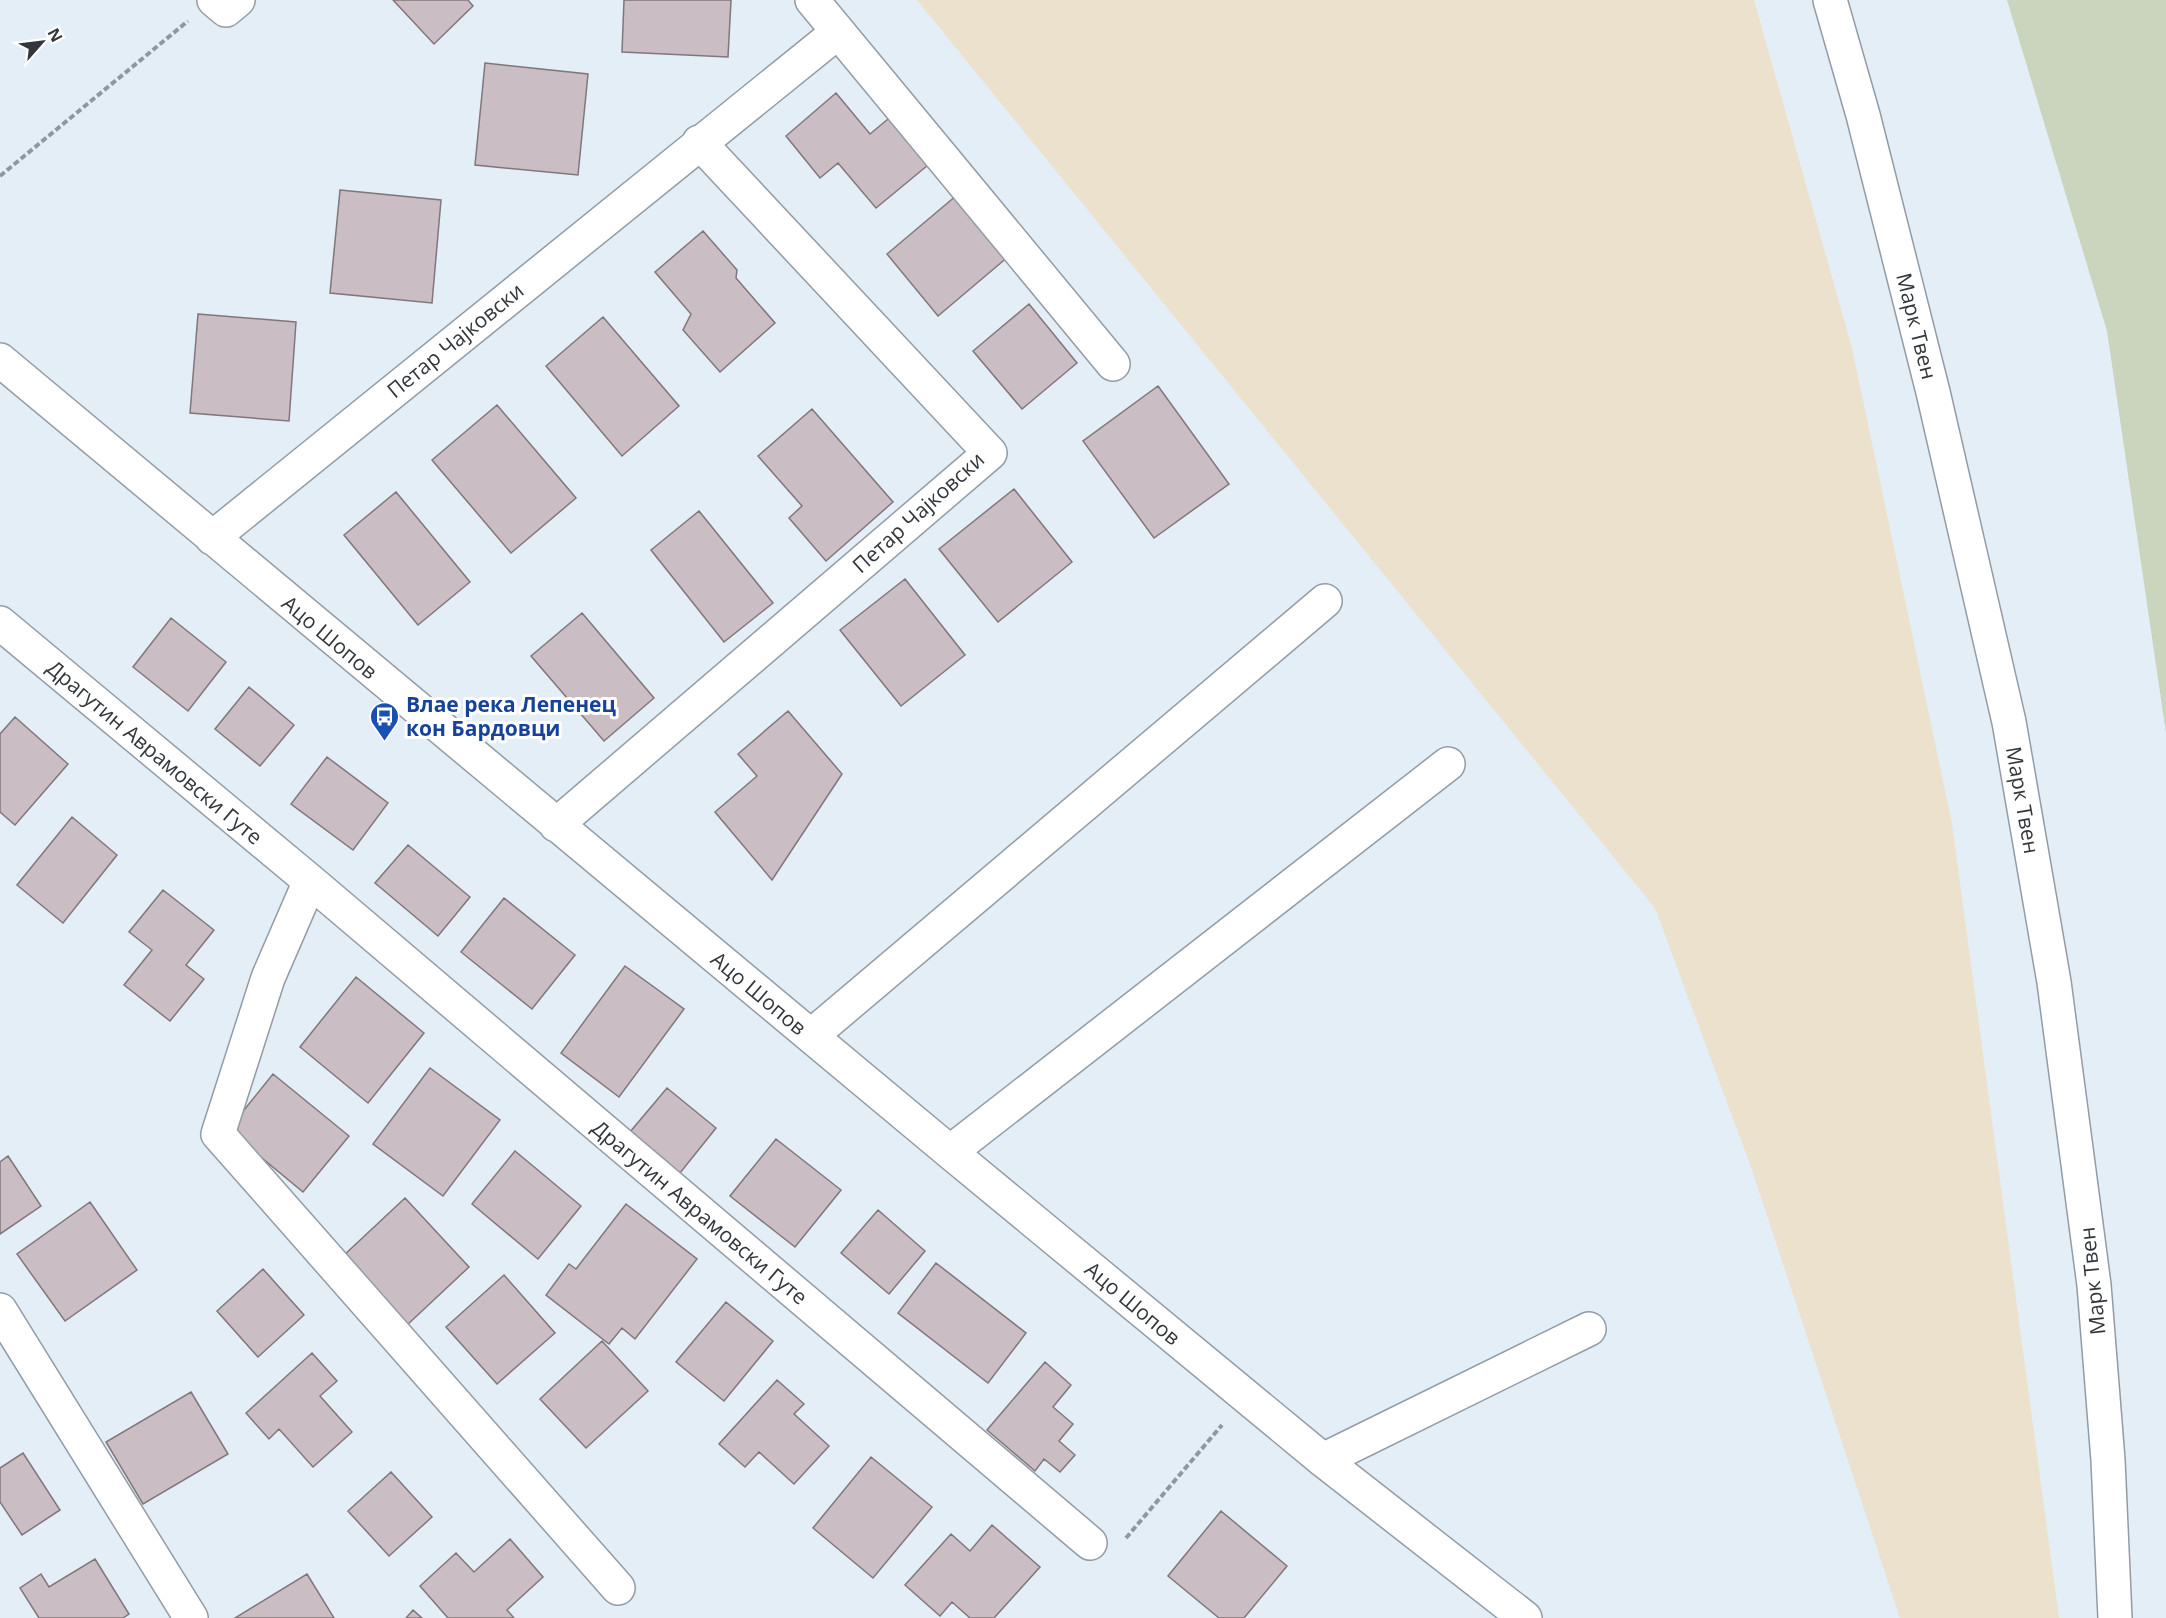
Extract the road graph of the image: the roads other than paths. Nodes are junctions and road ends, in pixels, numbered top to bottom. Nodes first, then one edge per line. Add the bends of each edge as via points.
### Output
1 (238, 0) edge
2 (812, 0) edge
3 (1830, 0) edge
4 (205, 7) edge
5 (838, 32) junction
6 (699, 142) junction
7 (0, 360) edge
8 (1113, 364) dead end
9 (212, 538) junction
10 (1325, 602) dead end
11 (0, 622) edge
12 (1448, 764) dead end
13 (556, 825) junction
14 (310, 882) junction
15 (811, 1036) junction
16 (950, 1152) junction
17 (0, 1310) edge
18 (1589, 1329) dead end
19 (1323, 1460) junction
20 (1090, 1543) road end
21 (618, 1588) dead end
22 (191, 1618) edge
23 (1525, 1618) edge
24 (2115, 1618) edge

1 - 4 street via 226,10
2 - 5 street
3 - 24 street, Марк Твен via 1930,380 2009,722 2054,982 2094,1285
5 - 6 street, Петар Чајковски
5 - 8 street
6 - 9 street, Петар Чајковски
6 - 13 street, Петар Чајковски via 990,453
7 - 9 street, Ацо Шопов
9 - 13 street, Ацо Шопов
10 - 15 street
11 - 14 street, Драгутин Аврамовски Гуте
12 - 16 street
13 - 15 street, Ацо Шопов
14 - 20 street, Драгутин Аврамовски Гуте
14 - 21 street via 268,978 218,1134
15 - 16 street, Ацо Шопов
16 - 19 street, Ацо Шопов
17 - 22 street
18 - 19 street
19 - 23 street, Ацо Шопов

